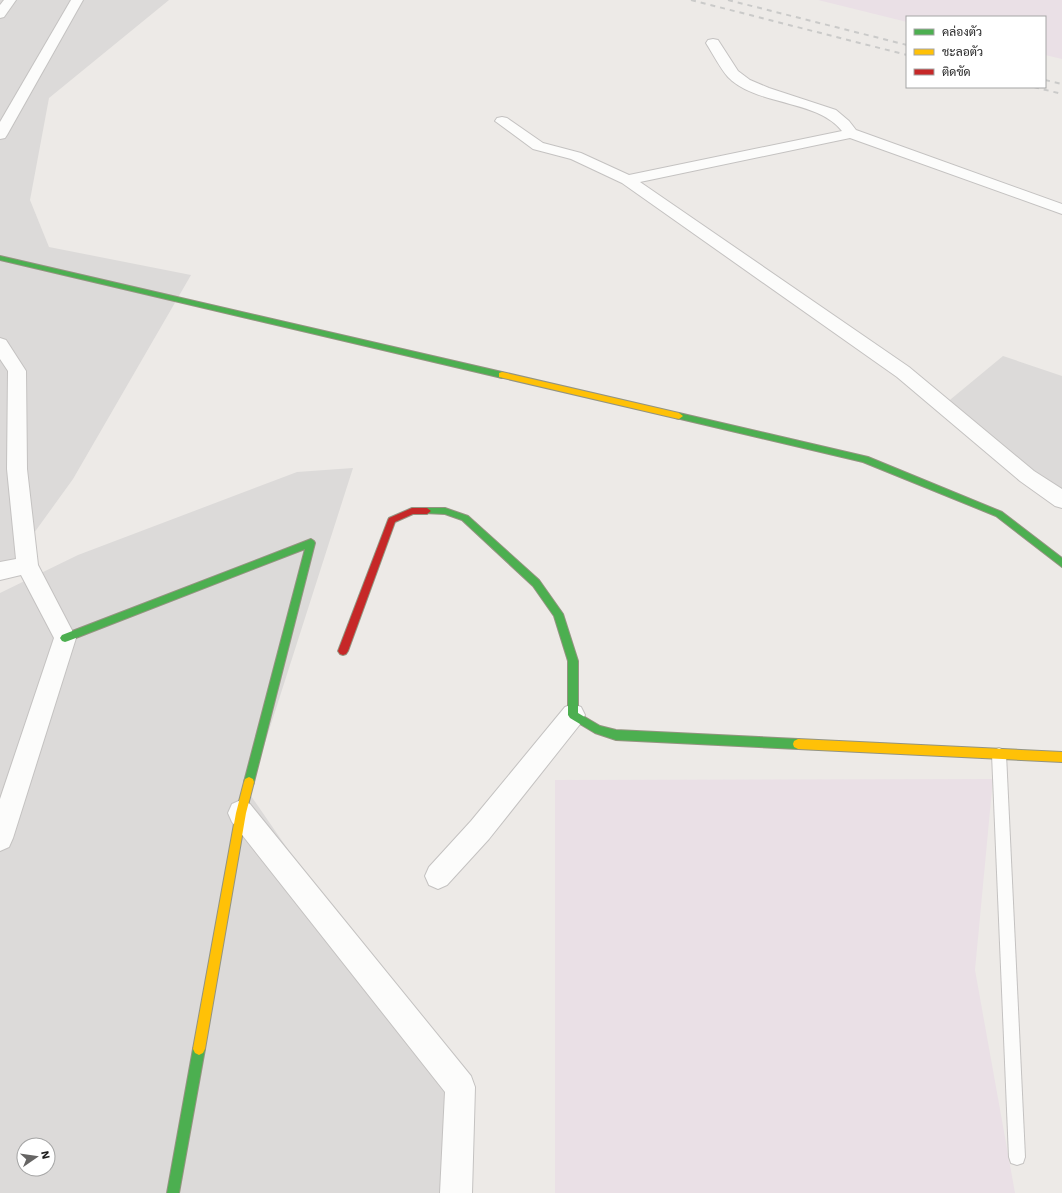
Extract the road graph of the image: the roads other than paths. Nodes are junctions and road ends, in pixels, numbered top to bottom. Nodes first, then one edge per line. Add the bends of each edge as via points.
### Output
1 (10, 0) edge
2 (77, 0) edge
3 (0, 14) edge
4 (713, 42) dead end
5 (502, 121) dead end
6 (851, 133) junction
7 (0, 135) edge
8 (627, 180) junction
9 (1062, 209) edge
10 (0, 258) edge
11 (0, 344) edge
12 (1062, 500) edge
13 (1062, 563) edge
14 (27, 565) junction
15 (0, 571) edge
16 (65, 638) junction
17 (343, 651) dead end
18 (573, 715) junction
19 (999, 754) junction
20 (1062, 757) edge
21 (241, 813) junction
22 (0, 838) edge
23 (438, 876) dead end
24 (1017, 1157) dead end
25 (173, 1193) edge
26 (456, 1193) edge

1 - 3 street
2 - 7 street
4 - 6 street via 733,74 744,83 831,113
5 - 8 street via 538,146 576,156
6 - 8 street
6 - 9 street
8 - 12 street via 903,372 1027,476
10 - 13 street via 865,459 999,514
11 - 14 street via 18,371 17,470
14 - 15 street
14 - 16 street
16 - 21 street via 311,543
16 - 22 street
17 - 18 street via 392,520 412,511 446,510 465,518 536,583 558,614 573,661
18 - 19 street via 598,730 616,735
18 - 23 street via 480,830
19 - 20 street
19 - 24 lane
21 - 25 street
21 - 26 street via 460,1087

